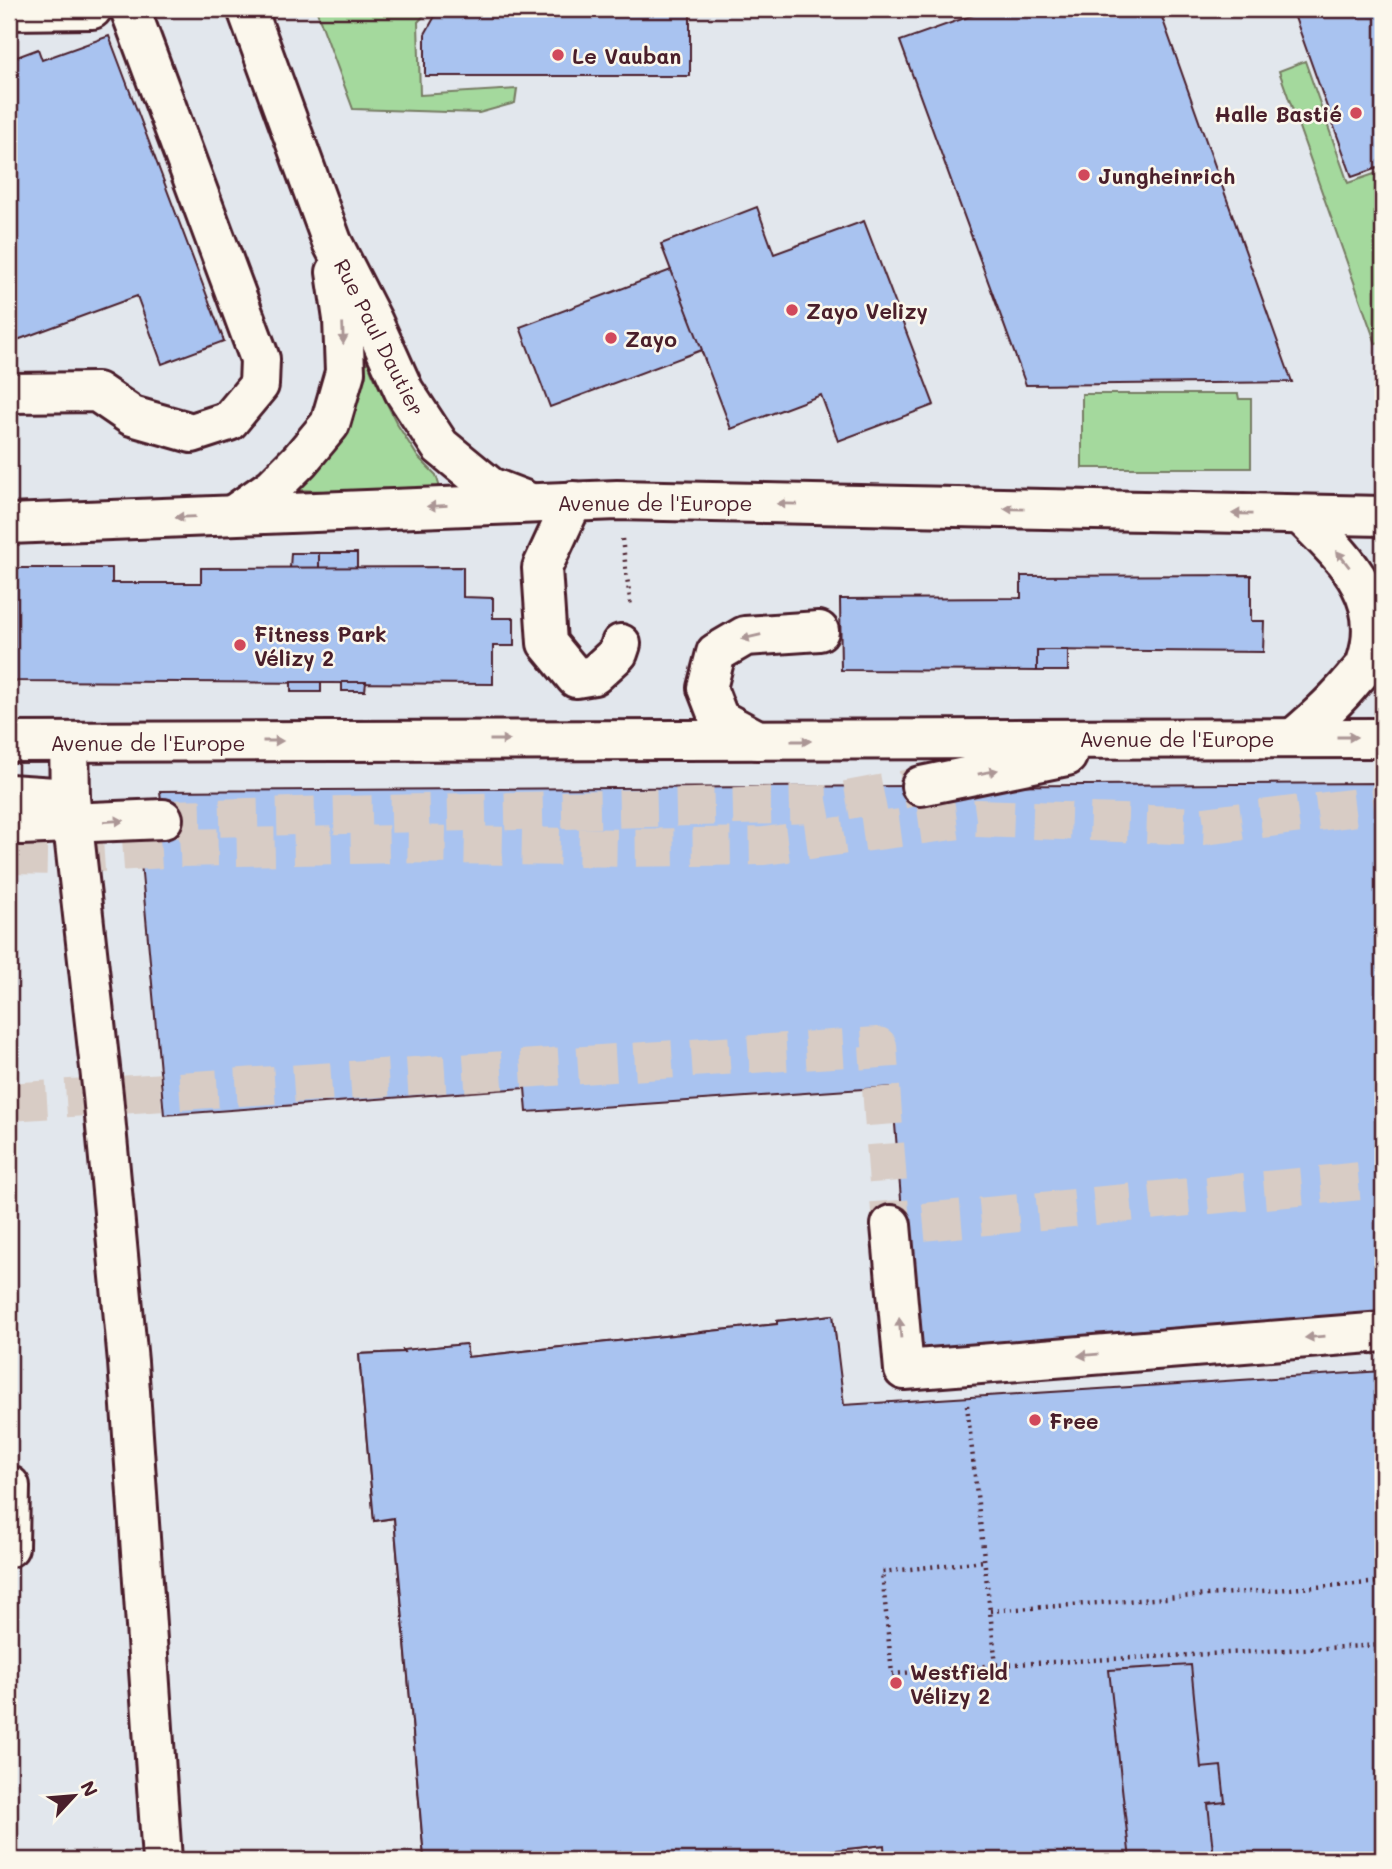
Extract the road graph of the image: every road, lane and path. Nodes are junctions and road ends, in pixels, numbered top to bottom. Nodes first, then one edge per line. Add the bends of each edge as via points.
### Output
1 (92, 9) edge
2 (130, 9) edge
3 (247, 9) edge
4 (9, 10) edge
5 (332, 242) junction
6 (9, 393) edge
7 (573, 501) junction
8 (530, 502) junction
9 (233, 515) junction
10 (1301, 515) junction
11 (1383, 516) edge
12 (9, 524) edge
13 (819, 631) dead end
14 (621, 645) dead end
15 (1295, 737) junction
16 (1383, 737) edge
17 (1154, 738) junction
18 (759, 741) junction
19 (9, 742) edge
20 (69, 742) junction
21 (921, 786) tunnel mouth
22 (15, 810) edge
23 (71, 811) junction
24 (163, 818) tunnel mouth
25 (891, 1225) dead end
26 (1383, 1332) edge
27 (966, 1397) dead end
28 (9, 1485) edge
29 (9, 1547) edge
30 (984, 1561) junction
31 (1383, 1582) edge
32 (990, 1611) junction
33 (1383, 1645) edge
34 (996, 1665) junction
35 (162, 1860) edge

1 - 4 street
2 - 6 street via 260,359 259,384 229,421 192,433 132,416 97,392
3 - 5 street, Rue Paul Dautier
5 - 8 street, Rue Paul Dautier via 404,391 440,446 490,487
5 -> 9 street, Rue Paul Dautier via 345,372 330,424 291,469
7 - 8 street, Avenue de l'Europe
10 -> 7 street, Avenue de l'Europe
7 - 14 street via 541,568 547,643 576,678 594,675
8 -> 9 street, Avenue de l'Europe
9 -> 12 street, Avenue de l'Europe
10 - 11 street, Avenue de l'Europe
15 -> 10 street, Avenue de l'Europe via 1333,705 1366,665 1372,626 1365,590 1341,555
13 -> 18 street via 745,636 716,653 706,688 719,719
15 -> 16 street, Avenue de l'Europe
15 - 17 street, Avenue de l'Europe
18 -> 17 street, Avenue de l'Europe
21 -> 17 street
20 -> 18 street, Avenue de l'Europe
19 - 20 street, Avenue de l'Europe
20 - 23 street
22 - 23 street
23 -> 24 street
23 - 35 street via 128,1362
26 -> 25 street via 904,1370
27 - 30 path
28 - 29 street
30 - 32 path
30 - 34 path via 882,1572 892,1674
31 - 32 path
32 - 34 path
33 - 34 path

